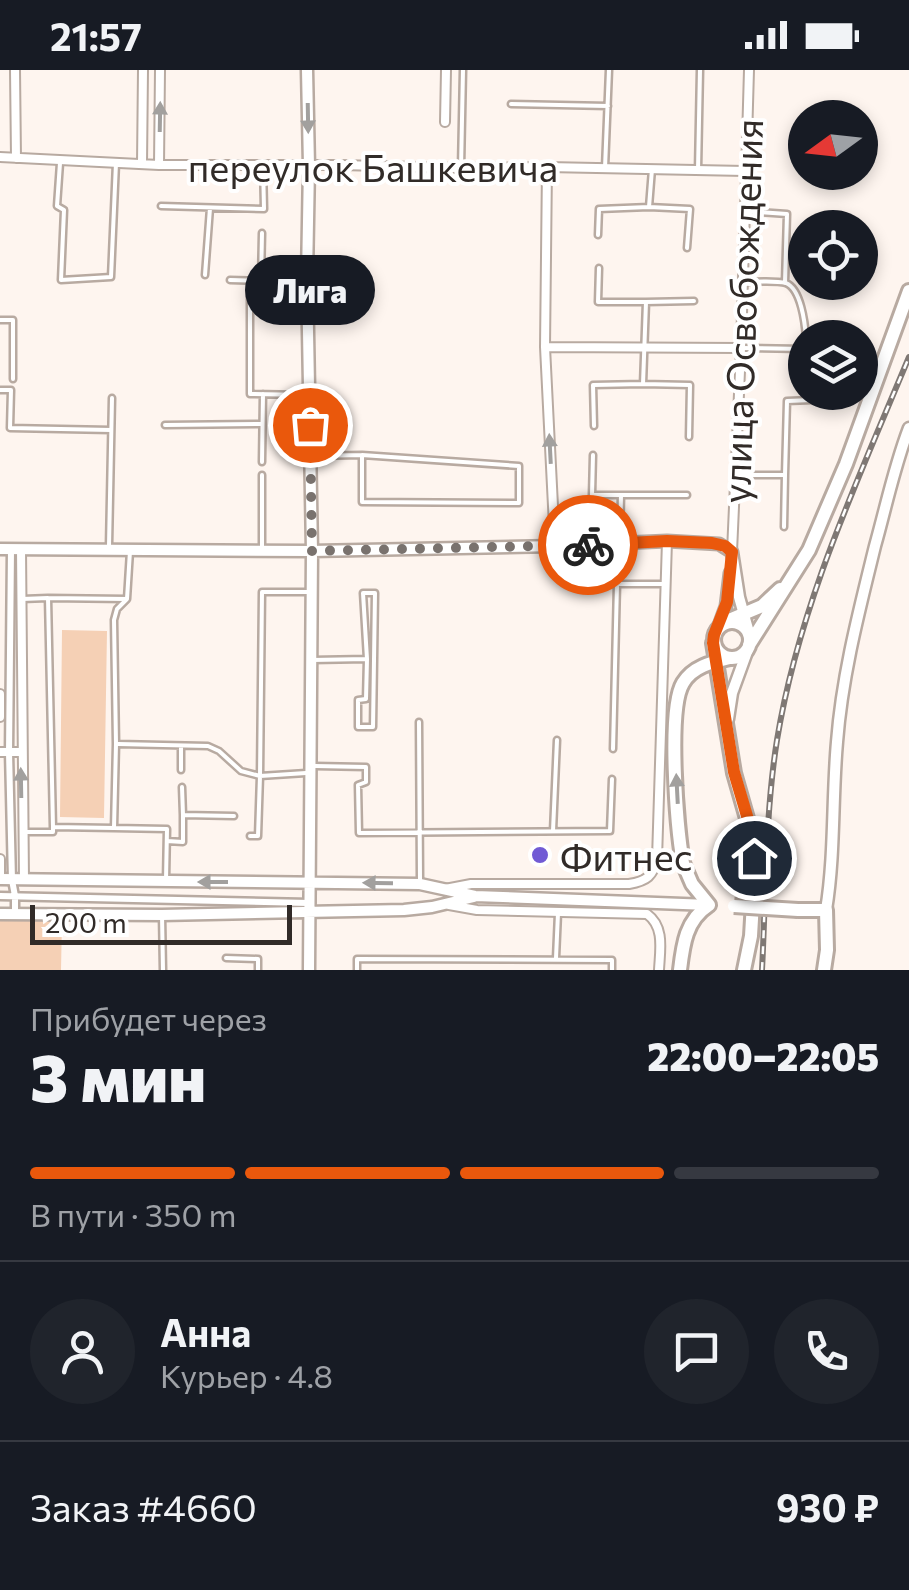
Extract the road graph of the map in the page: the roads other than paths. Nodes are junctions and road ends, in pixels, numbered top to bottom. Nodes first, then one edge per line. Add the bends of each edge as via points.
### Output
1 (16, 70) edge
2 (143, 70) edge
3 (160, 70) edge
4 (308, 70) edge
5 (446, 70) edge
6 (463, 70) edge
7 (609, 70) edge
8 (700, 70) edge
9 (749, 70) edge
10 (511, 104) dead end
11 (608, 106) junction
12 (445, 122) dead end
13 (0, 157) edge
14 (16, 158) junction
15 (60, 160) junction
16 (116, 162) junction
17 (142, 164) junction
18 (159, 165) junction
19 (263, 165) junction
20 (309, 166) junction
21 (547, 167) junction
22 (461, 168) junction
23 (605, 168) junction
24 (652, 169) junction
25 (698, 170) junction
26 (745, 171) junction
27 (161, 206) dead end
28 (649, 207) junction
29 (210, 208) junction
30 (744, 211) junction
31 (262, 234) dead end
32 (598, 235) dead end
33 (687, 248) dead end
34 (598, 268) dead end
35 (205, 275) dead end
36 (230, 280) dead end
37 (250, 281) junction
38 (261, 281) junction
39 (307, 282) junction
40 (742, 282) junction
41 (785, 283) junction
42 (909, 291) edge
43 (694, 300) dead end
44 (646, 302) junction
45 (0, 320) edge
46 (804, 320) edge
47 (545, 347) junction
48 (644, 348) junction
49 (741, 348) junction
50 (788, 349) edge
51 (13, 379) dead end
52 (644, 384) junction
53 (0, 390) edge
54 (263, 394) junction
55 (310, 395) junction
56 (112, 398) dead end
57 (788, 401) edge
58 (262, 424) junction
59 (165, 425) dead end
60 (594, 426) dead end
61 (909, 428) edge
62 (111, 430) junction
63 (689, 437) dead end
64 (593, 455) dead end
65 (310, 456) junction
66 (362, 456) junction
67 (262, 462) dead end
68 (262, 475) dead end
69 (736, 475) junction
70 (785, 475) junction
71 (687, 495) dead end
72 (621, 496) junction
73 (784, 527) dead end
74 (667, 541) junction
75 (620, 544) junction
76 (555, 546) junction
77 (11, 549) edge
78 (110, 551) junction
79 (130, 551) junction
80 (262, 551) junction
81 (312, 551) junction
82 (732, 552) junction
83 (799, 569) junction
84 (578, 584) dead end
85 (617, 584) junction
86 (666, 584) junction
87 (312, 592) junction
88 (22, 598) junction
89 (48, 598) junction
90 (128, 599) junction
91 (744, 614) junction
92 (721, 625) junction
93 (713, 643) junction
94 (749, 643) junction
95 (730, 658) junction
96 (312, 660) junction
97 (367, 660) junction
98 (716, 661) junction
99 (0, 694) edge
100 (0, 708) edge
101 (0, 717) edge
102 (419, 722) dead end
103 (728, 724) junction
104 (556, 740) dead end
105 (116, 744) junction
106 (181, 746) junction
107 (612, 749) dead end
108 (5, 752) edge
109 (21, 752) junction
110 (310, 769) junction
111 (182, 770) dead end
112 (260, 776) junction
113 (612, 779) dead end
114 (182, 787) dead end
115 (182, 815) junction
116 (234, 816) dead end
117 (53, 827) junction
118 (114, 828) junction
119 (22, 832) junction
120 (553, 832) junction
121 (420, 833) junction
122 (250, 836) dead end
123 (166, 842) junction
124 (0, 858) edge
125 (9, 880) edge
126 (166, 882) junction
127 (310, 882) junction
128 (420, 884) junction
129 (445, 889) junction
130 (0, 896) edge
131 (15, 896) junction
132 (476, 896) junction
133 (444, 904) junction
134 (710, 905) junction
135 (310, 907) junction
136 (826, 910) junction
137 (558, 913) junction
138 (0, 914) edge
139 (15, 914) junction
140 (162, 915) junction
141 (226, 958) dead end
142 (556, 960) junction
143 (163, 970) edge
144 (258, 970) edge
145 (310, 970) edge
146 (357, 970) edge
147 (612, 970) edge
148 (660, 970) edge
149 (680, 970) edge
150 (744, 970) edge
151 (824, 970) edge

1 - 14 street
2 - 17 street
18 -> 3 street
4 -> 20 street
5 - 12 street
6 - 22 lane
7 - 11 lane
8 - 25 lane
9 - 26 street, улица Освобождения
10 - 11 lane
11 - 23 lane
13 - 14 street, переулок Башкевича
14 - 15 street, переулок Башкевича
15 - 16 street, переулок Башкевича
15 - 16 lane via 61,280 111,276
16 - 17 street, переулок Башкевича
17 - 18 street, переулок Башкевича
18 - 19 street, переулок Башкевича
19 - 20 street, переулок Башкевича
19 - 29 lane via 264,210
20 - 22 street, переулок Башкевича
20 - 39 street
21 - 22 street, переулок Башкевича
21 - 23 street, переулок Башкевича
21 - 47 street
23 - 24 street, переулок Башкевича
24 - 25 street, переулок Башкевича
24 - 28 lane
25 - 26 street, переулок Башкевича
26 - 30 street, улица Освобождения
27 - 29 lane
28 - 32 lane via 600,209
28 - 33 lane via 690,210
29 - 35 lane
30 - 40 street, улица Освобождения
30 - 41 lane via 788,214
31 - 38 lane
34 - 44 lane via 598,302
36 - 37 lane
37 - 38 lane
37 - 54 lane via 250,394
38 - 39 lane
39 - 55 street
40 - 41 lane
40 - 49 street, улица Освобождения
41 - 46 lane via 794,288
42 - 83 main road via 846,464
43 - 44 lane
44 - 48 lane
45 - 51 lane via 13,320
47 - 48 street
76 -> 47 street
48 - 49 street
48 - 52 lane
49 - 50 lane
49 - 69 street, улица Освобождения
52 - 60 lane via 594,384
52 - 63 lane via 690,385
53 - 62 lane via 11,390 10,428
54 - 55 lane
54 - 58 lane
55 - 65 street
56 - 62 lane
57 - 70 lane
58 - 59 lane
58 - 67 lane
61 - 136 street via 844,682
62 - 78 lane
64 - 72 lane via 592,495
65 - 66 lane
65 - 81 street
66 - 66 lane via 362,502 519,504 519,466
68 - 80 lane
69 - 70 lane
69 - 82 street, улица Освобождения
70 - 73 lane
71 - 72 lane
72 - 75 lane
74 - 75 street
74 - 82 street via 719,544
74 - 86 street
75 - 76 street
76 - 81 street
77 - 78 street
77 - 88 street
77 - 108 street
78 - 79 street
79 - 80 street
79 - 90 lane
80 - 81 street
81 - 87 street
82 - 91 street
82 - 92 street
83 - 91 main road via 762,606
83 - 94 main road
84 - 85 lane
85 - 86 lane
85 - 107 lane
86 - 129 street via 657,859 651,876 630,884
87 - 96 street
87 - 112 lane via 262,592
88 - 89 lane
88 - 109 street
89 - 90 lane
89 - 117 lane
90 - 105 lane via 114,620
91 - 92 main road
91 - 94 street
92 - 93 main road
92 - 94 main road via 738,622
93 - 95 main road
93 - 98 main road
94 - 95 main road
94 - 103 street
95 - 98 main road
96 - 97 lane
96 - 110 street
97 - 97 lane via 366,699 358,700 358,727 373,726 375,593 363,593
98 - 103 main road
134 -> 98 main road via 683,863 674,715 685,680
99 - 100 street
100 - 101 street
102 - 121 lane
103 - 150 main road via 754,843
104 - 120 lane
105 - 106 lane
105 - 118 lane
106 - 111 lane
106 - 112 lane via 208,746 242,772
108 - 109 street
108 - 125 street
119 -> 109 street
110 - 112 lane
110 - 121 lane via 366,767 366,782 358,785 359,833
110 - 127 street
112 - 122 lane via 258,836
113 - 120 lane via 610,831
114 - 115 lane
115 - 116 lane
115 - 123 lane via 183,842
117 - 118 lane
117 - 119 lane
118 - 123 lane via 166,829
119 - 125 street
120 - 121 lane
121 - 128 lane
123 - 126 lane
124 - 125 street
125 - 126 street
125 - 131 street
127 -> 126 street
128 -> 127 street
127 - 135 street
128 - 129 street
129 - 132 street
130 - 131 street
131 - 135 street
131 - 139 street
132 - 133 street
132 - 134 street
133 - 135 street via 404,910
133 - 137 street
134 - 136 main road, bridge
134 - 149 main road via 692,920
135 - 140 street
135 - 145 street
136 - 151 main road
137 - 142 lane
137 - 148 street via 647,914 659,929
138 - 139 street
139 - 140 street
140 - 143 lane
141 - 144 lane via 258,959
142 - 146 lane via 357,959
142 - 147 lane via 612,960

